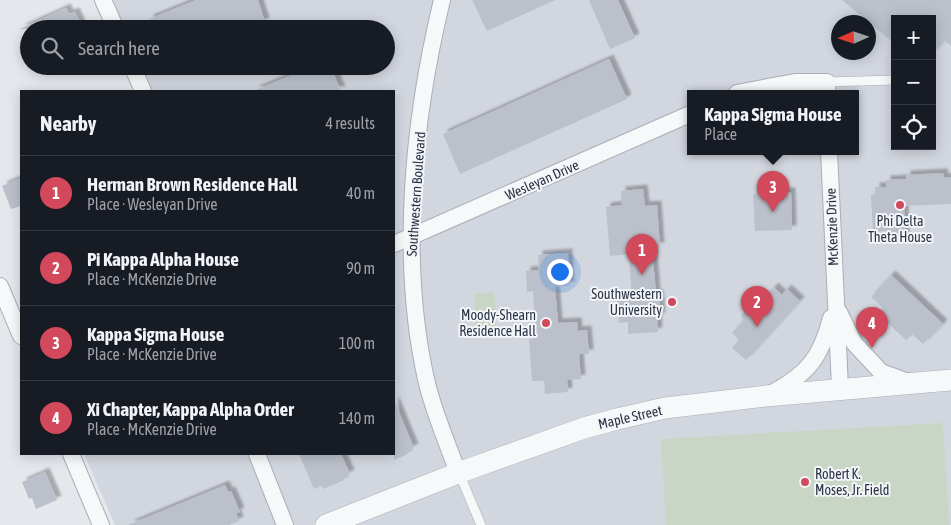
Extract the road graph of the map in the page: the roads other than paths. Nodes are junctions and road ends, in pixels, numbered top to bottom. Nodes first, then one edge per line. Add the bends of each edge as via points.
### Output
1 (103, 0) edge
2 (442, 0) edge
3 (112, 20) edge
4 (136, 75) edge
5 (891, 80) edge
6 (827, 88) edge
7 (143, 90) edge
8 (753, 90) edge
9 (687, 115) edge
10 (830, 155) edge
11 (410, 236) junction
12 (395, 244) edge
13 (0, 286) edge
14 (835, 303) junction
15 (20, 334) edge
16 (951, 380) edge
17 (911, 383) junction
18 (840, 388) junction
19 (766, 396) junction
20 (71, 455) edge
21 (257, 455) edge
22 (458, 473) junction
23 (101, 525) edge
24 (285, 525) edge
25 (326, 525) edge
26 (481, 525) edge

1 - 3 street
2 - 11 street, Southwestern Boulevard via 430,49
4 - 7 street
5 - 6 lane
6 - 8 street via 795,82
9 - 11 street, Wesleyan Drive
10 - 14 street, McKenzie Drive
11 - 12 street, Wesleyan Drive
11 - 22 street, Southwestern Boulevard via 413,302 426,380
13 - 15 street
14 - 17 street, McKenzie Drive via 854,343 880,372
14 - 18 street, McKenzie Drive
14 - 19 street, McKenzie Drive via 825,341 805,373
16 - 17 street, Maple Street
17 - 18 street, Maple Street
18 - 19 street, Maple Street
19 - 22 street, Maple Street via 665,408 618,418
20 - 23 street
21 - 24 street
22 - 25 street, Maple Street
22 - 26 lane

